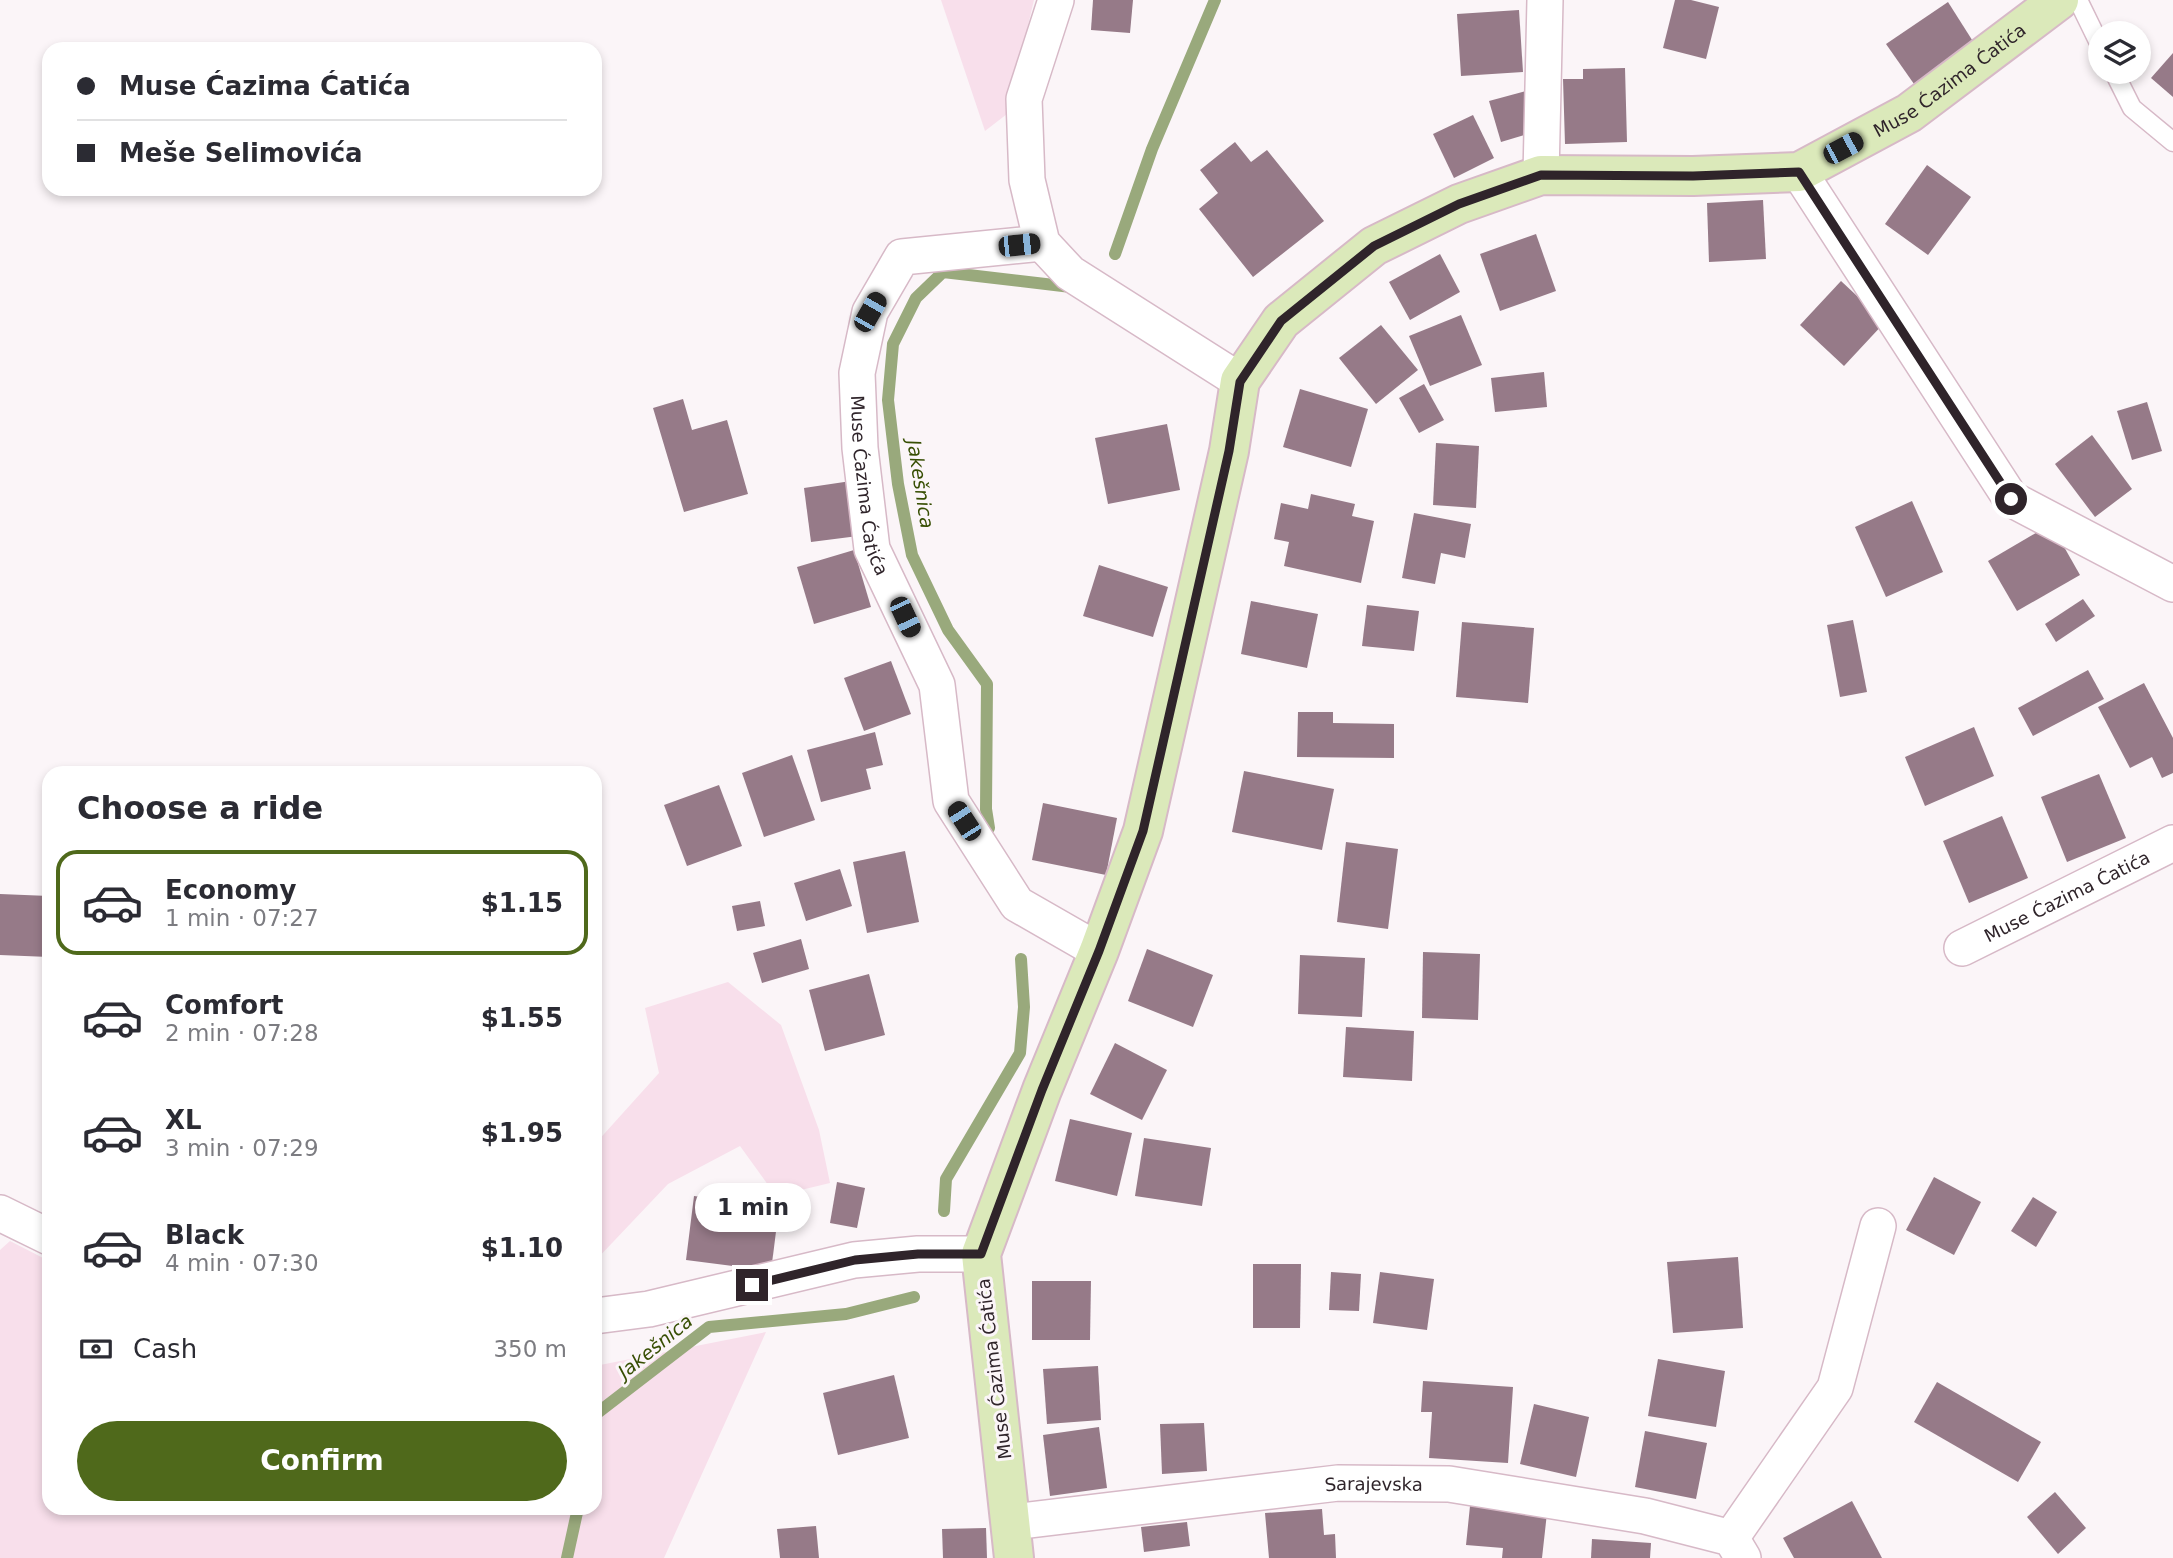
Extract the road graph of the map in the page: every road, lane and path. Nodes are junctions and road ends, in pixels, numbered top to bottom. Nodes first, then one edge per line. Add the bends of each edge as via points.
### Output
1 (1056, 0) edge
2 (1545, 0) edge
3 (2059, 0) edge
4 (2078, 0) edge
5 (2088, 21) edge
6 (2119, 84) edge
7 (2173, 142) edge
8 (1799, 172) junction
9 (1541, 175) junction
10 (1042, 243) junction
11 (1240, 382) junction
12 (2173, 584) edge
13 (2173, 843) edge
14 (1962, 948) dead end
15 (1099, 951) junction
16 (0, 1213) edge
17 (1878, 1226) dead end
18 (42, 1234) edge
19 (981, 1254) junction
20 (602, 1314) edge
21 (1013, 1540) edge
22 (1737, 1548) edge

1 - 10 street via 1024,99 1027,180
2 - 9 street
3 - 8 street, Muse Ćazima Ćatića via 1909,113
4 - 5 lane
6 - 7 lane via 2132,108
8 - 9 street, Muse Ćazima Ćatića
8 - 12 street via 2011,499
9 - 11 street, Muse Ćazima Ćatića via 1459,204 1374,246 1281,321
10 - 11 street via 1070,273
10 - 15 street, Muse Ćazima Ćatića via 902,257 870,312 857,373 860,448 872,549 937,685 951,801 1017,904
11 - 15 street, Muse Ćazima Ćatića via 1229,451 1143,831
13 - 14 street, Muse Ćazima Ćatića
15 - 19 street, Muse Ćazima Ćatića
16 - 18 street
17 - 22 street, Sarajevska via 1835,1388
19 - 20 street via 855,1260 649,1310
19 - 21 street, Muse Ćazima Ćatića
21 - 22 street, Sarajevska via 1338,1483 1449,1484 1645,1516

